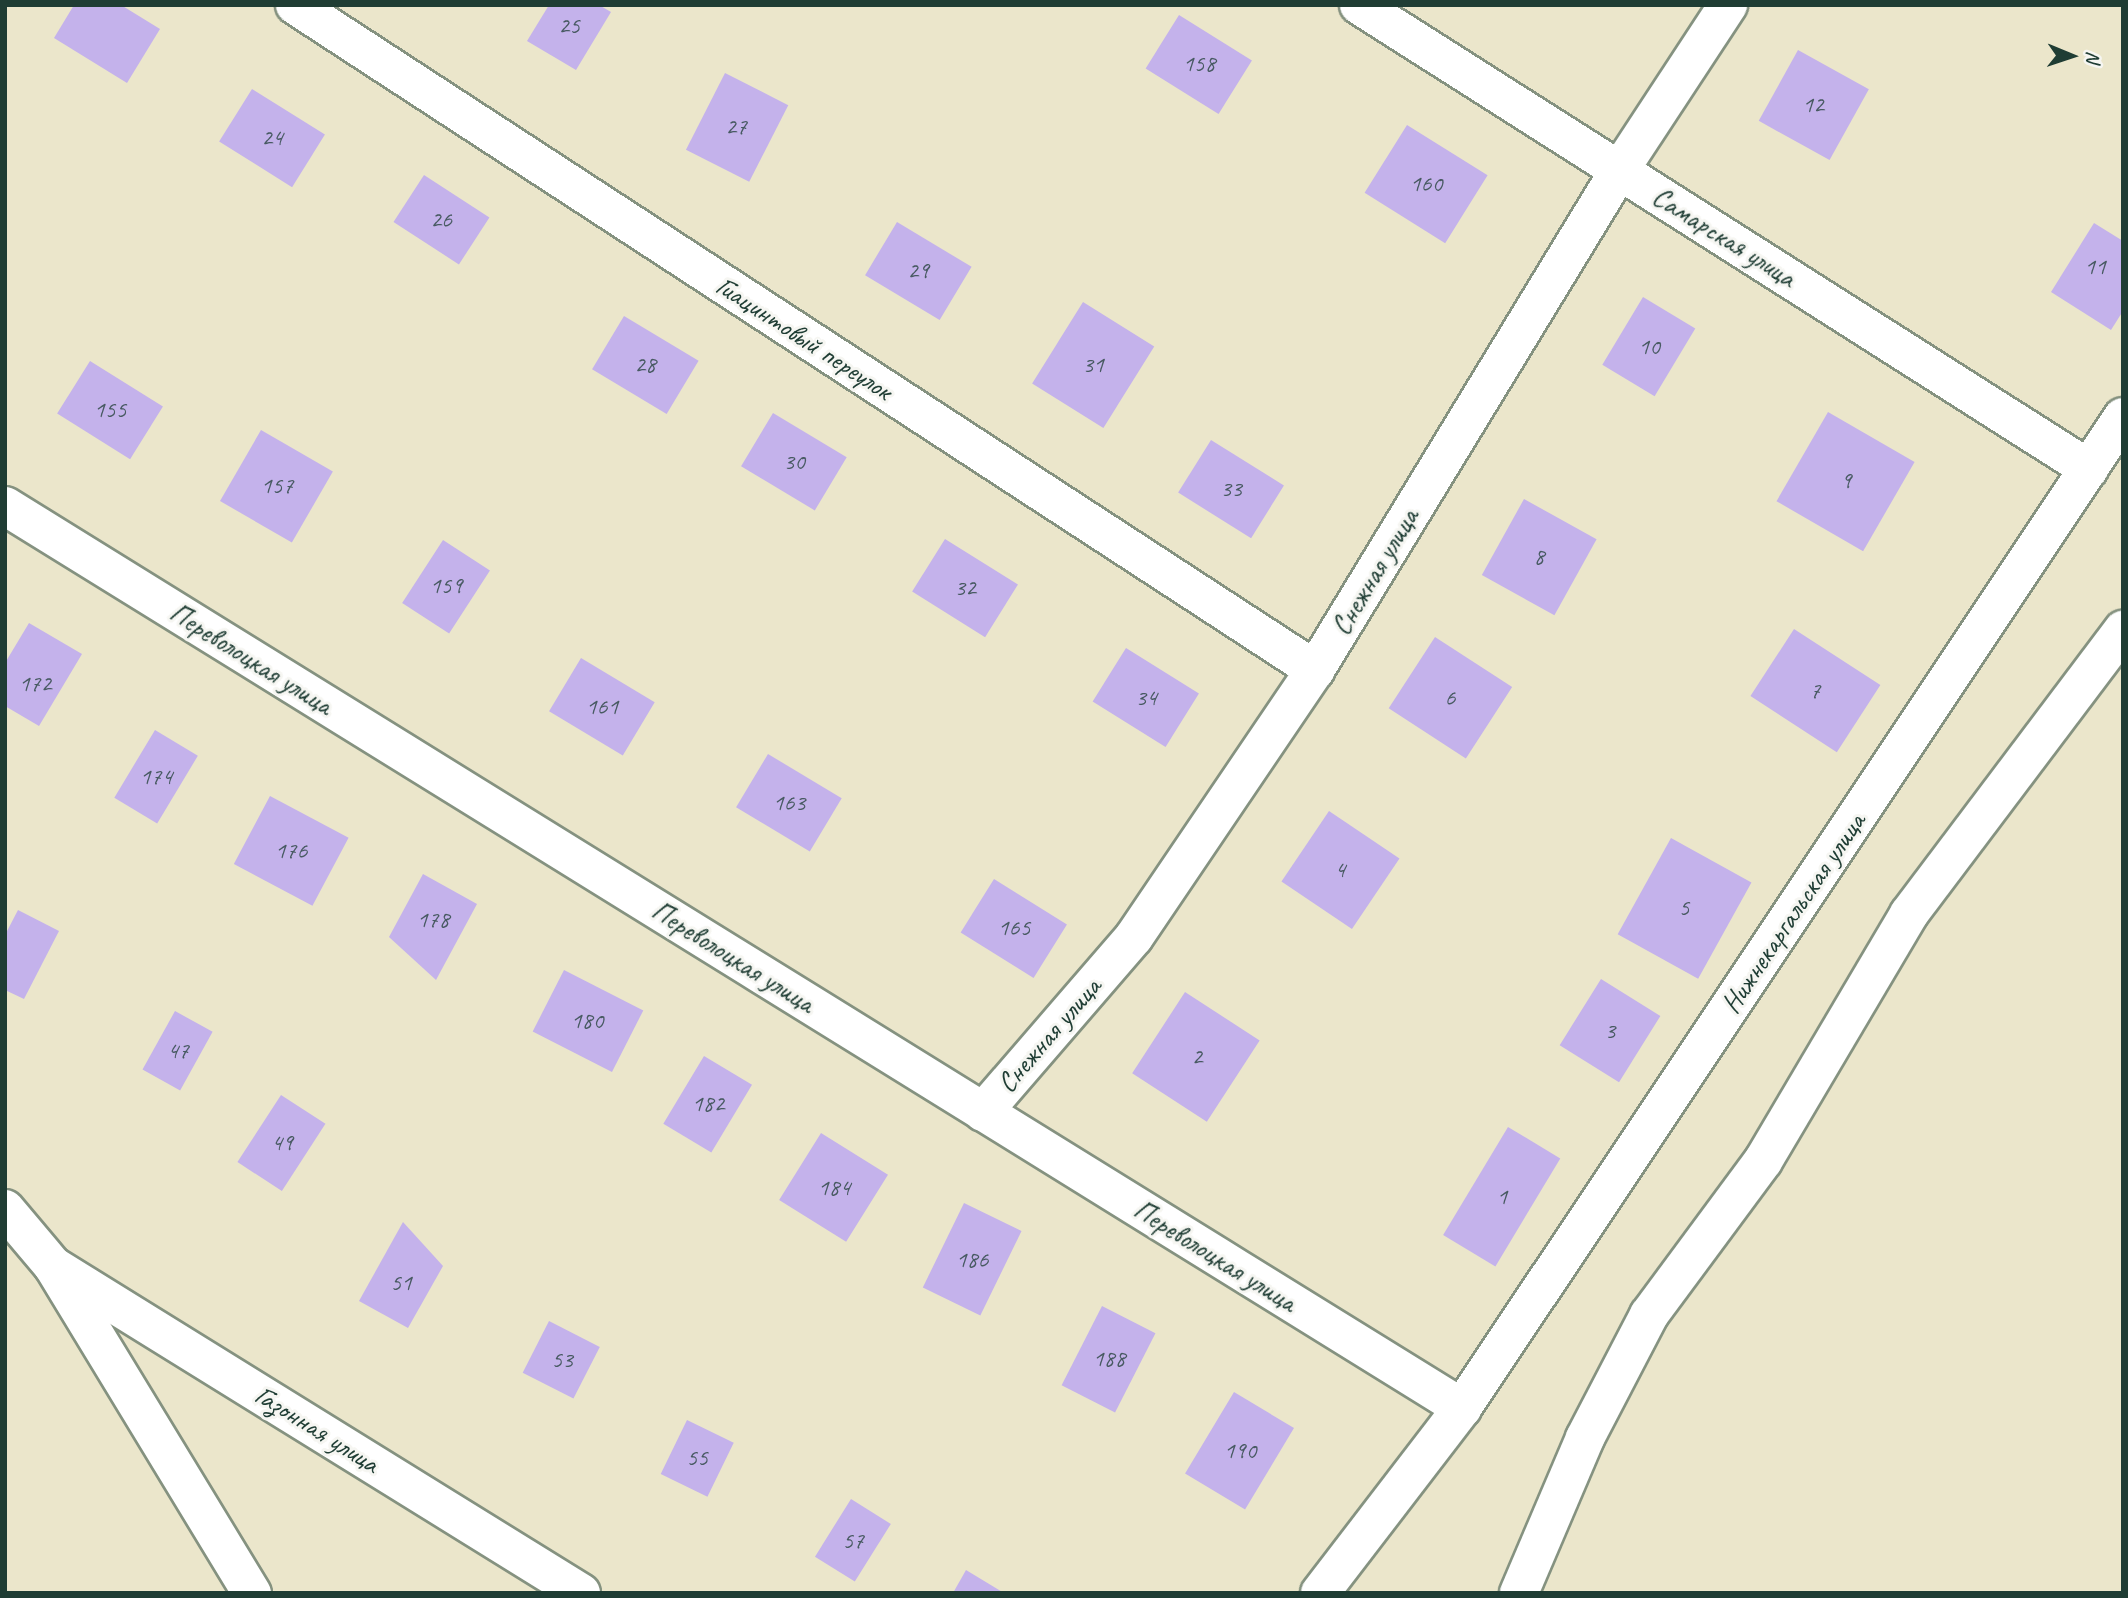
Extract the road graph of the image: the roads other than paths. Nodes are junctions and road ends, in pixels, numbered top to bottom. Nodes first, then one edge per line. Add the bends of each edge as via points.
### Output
1 (295, 5) edge
2 (1359, 5) edge
3 (1728, 5) edge
4 (1619, 171) junction
5 (2123, 417) edge
6 (2089, 469) junction
7 (5, 506) edge
8 (2123, 630) edge
9 (1315, 670) junction
10 (983, 1112) junction
11 (5, 1209) edge
12 (53, 1266) junction
13 (1462, 1408) junction
14 (252, 1593) edge
15 (581, 1593) edge
16 (1320, 1593) edge
17 (1519, 1593) edge

1 - 9 street, Гиацинтовый переулок
2 - 4 street, Самарская улица
3 - 4 street, Снежная улица
4 - 6 street, Самарская улица
4 - 9 street, Снежная улица
5 - 6 street, Нижнекаргальская улица
6 - 13 street, Нижнекаргальская улица
7 - 10 street, Переволоцкая улица
8 - 17 street via 1909,914 1763,1161 1649,1315 1585,1438
9 - 10 street, Снежная улица via 1134,937
10 - 13 street, Переволоцкая улица
11 - 12 street
12 - 14 street
12 - 15 street, Газонная улица
13 - 16 street, Нижнекаргальская улица

